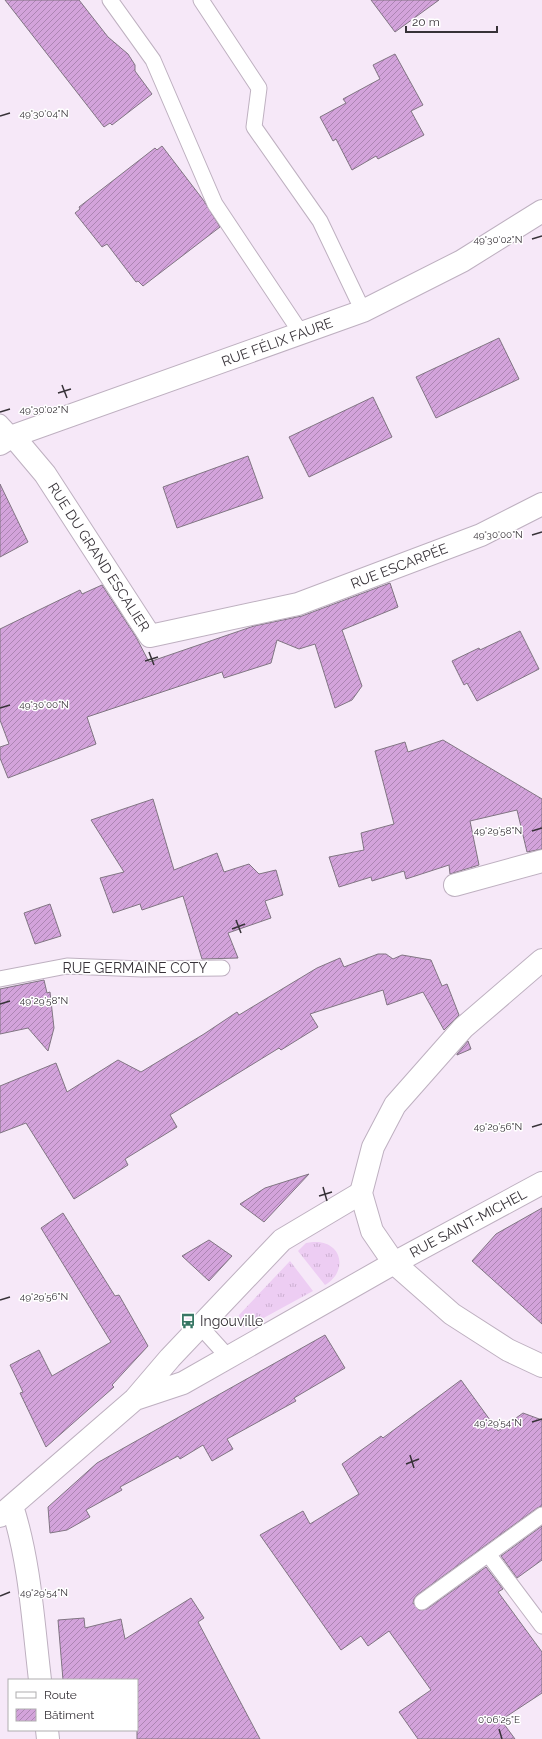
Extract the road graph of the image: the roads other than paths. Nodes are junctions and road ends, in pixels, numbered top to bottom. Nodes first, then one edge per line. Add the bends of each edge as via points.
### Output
1 (110, 0) edge
2 (202, 0) edge
3 (542, 211) edge
4 (363, 311) junction
5 (301, 333) junction
6 (4, 434) edge
7 (542, 504) edge
8 (298, 604) joint
9 (542, 861) edge
10 (455, 885) dead end
11 (542, 960) edge
12 (222, 968) dead end
13 (0, 979) edge
14 (542, 1183) edge
15 (361, 1194) junction
16 (394, 1263) junction
17 (200, 1326) junction
18 (228, 1357) junction
19 (542, 1366) edge
20 (135, 1399) junction
21 (4, 1508) edge
22 (542, 1515) edge
23 (488, 1554) junction
24 (422, 1602) dead end
25 (542, 1626) edge
26 (40, 1679) edge

1 - 5 lane via 153,60 215,204
2 - 4 lane via 259,88 254,127 320,220
3 - 4 street, RUE FÉLIX FAURE via 462,261
4 - 5 street, RUE FÉLIX FAURE
5 - 6 street, RUE FÉLIX FAURE
6 - 8 street, RUE DU GRAND ESCALIER via 45,474 150,636
7 - 8 street, RUE ESCARPÉE via 481,535
9 - 10 street
11 - 15 street via 463,1028 395,1105 373,1146
12 - 13 lane, RUE GERMAINE COTY via 142,969 67,966
14 - 16 street, RUE SAINT-MICHEL
15 - 16 street via 372,1231
15 - 17 street via 282,1240
16 - 18 street, RUE SAINT-MICHEL
16 - 19 street via 452,1314 508,1350
17 - 18 lane
17 - 20 street
18 - 20 street, RUE SAINT-MICHEL via 183,1383
20 - 21 street
21 - 26 street via 21,1534 30,1585
22 - 23 lane
23 - 24 lane
23 - 25 lane

